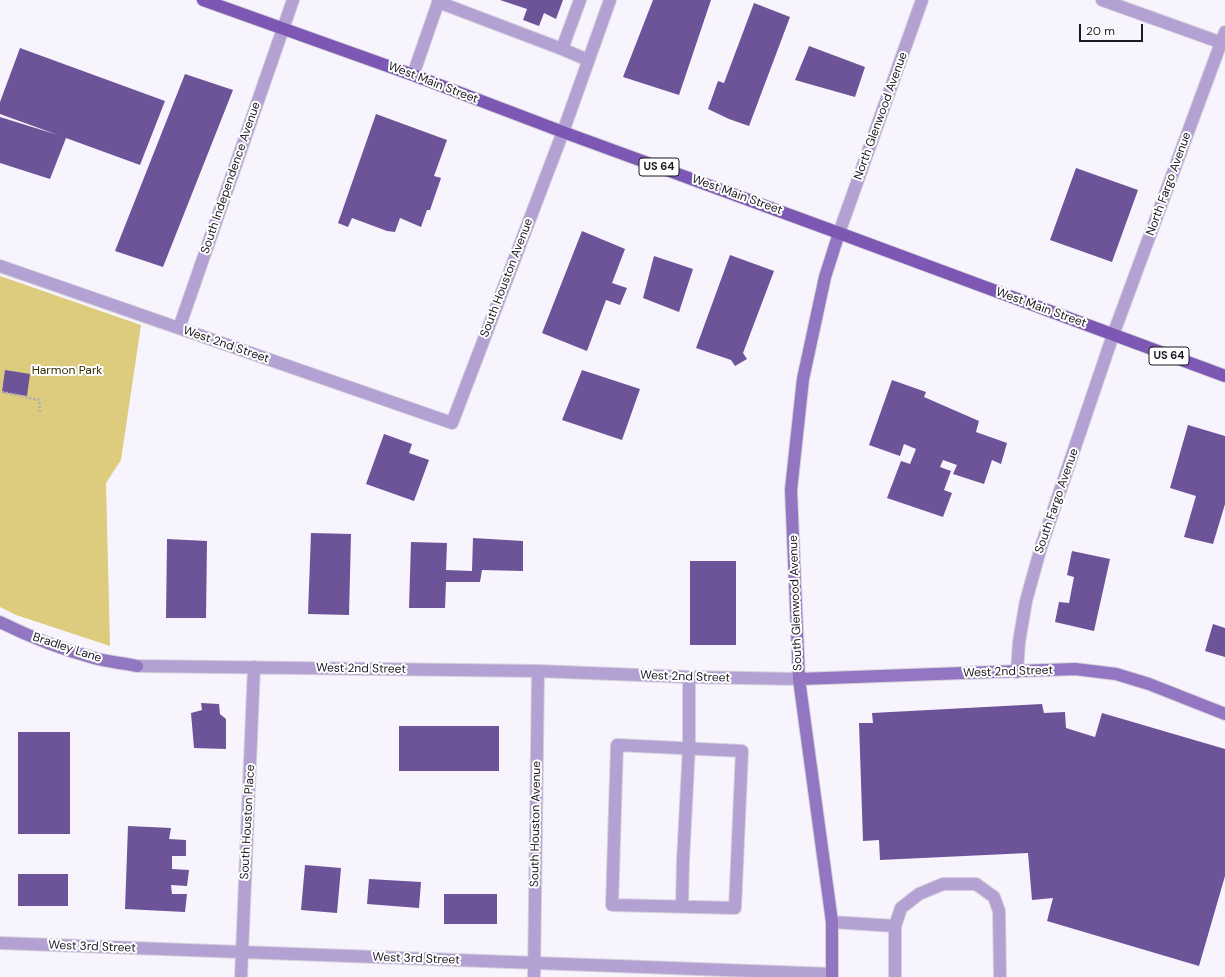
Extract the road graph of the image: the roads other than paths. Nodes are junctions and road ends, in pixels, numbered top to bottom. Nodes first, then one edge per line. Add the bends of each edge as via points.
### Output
1 (203, 0) edge
2 (293, 0) edge
3 (580, 0) edge
4 (610, 0) edge
5 (922, 0) edge
6 (1102, 0) edge
7 (438, 1) edge
8 (283, 28) junction
9 (1224, 40) edge
10 (562, 49) junction
11 (588, 60) junction
12 (413, 75) junction
13 (563, 132) junction
14 (839, 233) junction
15 (0, 266) edge
16 (179, 328) junction
17 (1114, 335) junction
18 (1225, 376) edge
19 (452, 423) joint
20 (0, 622) edge
21 (136, 666) joint
22 (254, 667) junction
23 (538, 671) junction
24 (1017, 672) junction
25 (689, 678) junction
26 (799, 679) junction
27 (1225, 714) edge
28 (689, 747) junction
29 (682, 906) junction
30 (832, 922) junction
31 (895, 926) junction
32 (0, 943) edge
33 (242, 953) junction
34 (534, 964) junction
35 (832, 976) edge
36 (241, 977) edge
37 (534, 977) edge
38 (894, 977) edge
39 (1000, 977) edge

1 - 8 main road, West Main Street / US 64
2 - 8 street, South Independence Avenue
3 - 10 street
4 - 11 street, South Houston Avenue
5 - 14 street, North Glenwood Avenue
6 - 9 street
7 - 10 street
7 - 12 street
8 - 12 main road, West Main Street / US 64
8 - 16 street, South Independence Avenue
9 - 17 street, North Fargo Avenue
10 - 11 street
11 - 13 street, South Houston Avenue
12 - 13 main road, West Main Street / US 64
13 - 14 main road, West Main Street / US 64
13 - 19 street, South Houston Avenue
14 - 17 main road, West Main Street / US 64
14 - 26 street, South Glenwood Avenue via 825,277 803,379 791,490
15 - 16 street, West 2nd Street
16 - 19 street, West 2nd Street
17 - 18 main road, West Main Street / US 64
17 - 24 street, South Fargo Avenue via 1041,547 1026,601
20 - 21 street, Bradley Lane via 56,647
21 - 22 street, West 2nd Street
22 - 23 street, West 2nd Street
22 - 33 street, South Houston Place
23 - 25 street, West 2nd Street
23 - 34 street, South Houston Avenue
24 - 26 street, West 2nd Street
24 - 27 street, West 2nd Street via 1075,669 1116,674
25 - 26 street, West 2nd Street
25 - 28 street
26 - 30 street, South Glenwood Avenue
28 - 29 street
28 - 29 street via 742,750 742,758 735,908
28 - 29 street via 617,745 612,904
30 - 31 street
30 - 35 street, South Glenwood Avenue
31 - 38 street
31 - 39 street via 901,908 919,894 943,884 976,884 994,897 999,911
32 - 33 street, West 3rd Street
33 - 34 street, West 3rd Street
33 - 36 street, South Houston Place
34 - 35 street, West 3rd Street
34 - 37 street, South Houston Avenue

